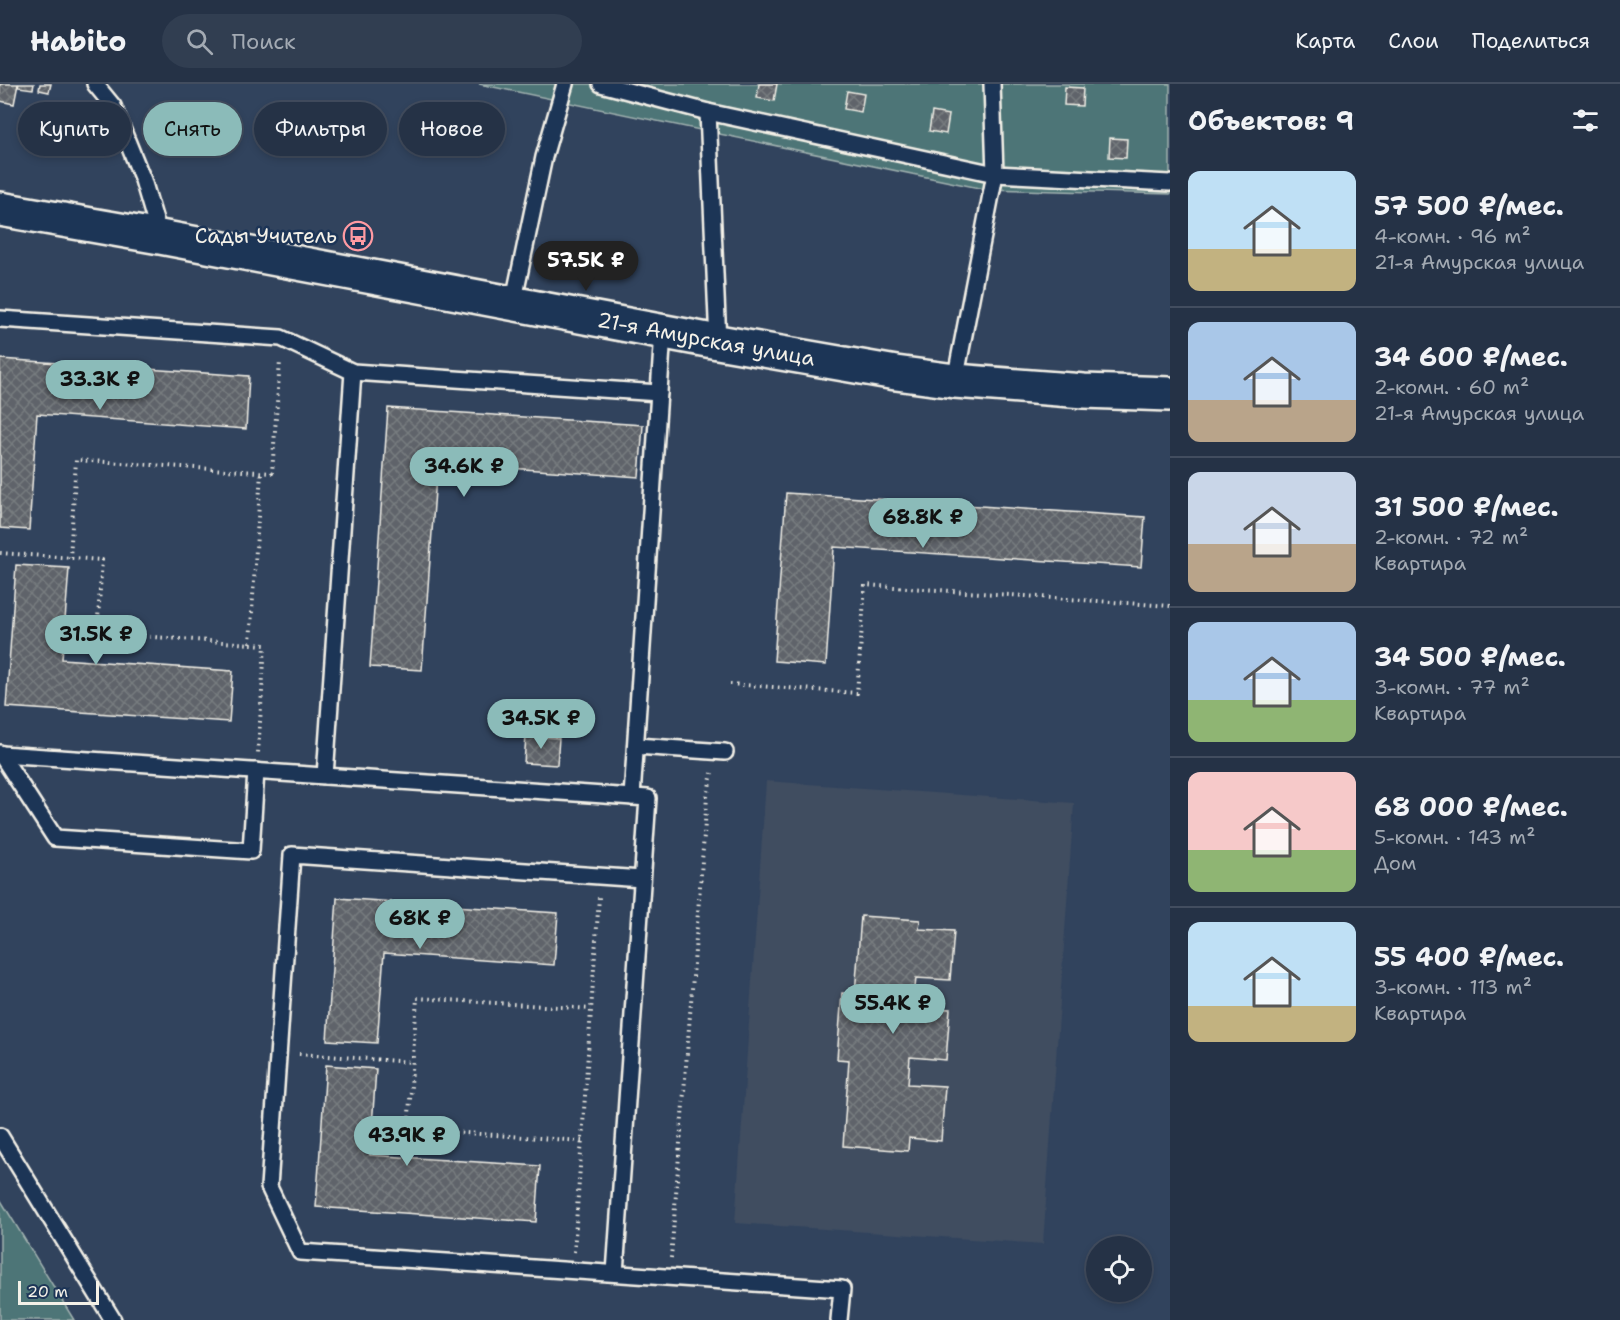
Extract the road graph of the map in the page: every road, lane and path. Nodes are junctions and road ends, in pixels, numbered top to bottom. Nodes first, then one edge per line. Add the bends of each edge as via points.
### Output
1 (95, 84) edge
2 (565, 84) edge
3 (601, 84) edge
4 (992, 84) edge
5 (708, 112) junction
6 (995, 174) junction
7 (1170, 183) edge
8 (0, 209) edge
9 (160, 237) junction
10 (513, 304) junction
11 (0, 319) edge
12 (663, 332) junction
13 (281, 338) junction
14 (718, 342) junction
15 (353, 372) junction
16 (955, 381) junction
17 (659, 393) junction
18 (1170, 394) edge
19 (261, 472) junction
20 (0, 553) edge
21 (70, 558) junction
22 (1170, 606) edge
23 (250, 644) junction
24 (730, 684) dead end
25 (636, 746) junction
26 (725, 752) joint
27 (0, 753) edge
28 (256, 771) junction
29 (325, 776) junction
30 (632, 797) junction
31 (601, 876) junction
32 (642, 879) junction
33 (591, 1009) junction
34 (278, 1053) junction
35 (412, 1062) junction
36 (0, 1136) edge
37 (582, 1141) junction
38 (573, 1270) junction
39 (615, 1273) junction
40 (670, 1277) junction
41 (113, 1320) edge
42 (839, 1320) edge

1 - 9 lane via 113,106 143,180
2 - 10 lane via 544,157
3 - 5 lane
4 - 6 lane
5 - 6 lane
5 - 14 lane
6 - 7 lane
6 - 16 lane
8 - 9 main road, 21-я Амурская улица
9 - 10 main road, 21-я Амурская улица
10 - 12 main road, 21-я Амурская улица
11 - 13 lane
12 - 14 main road, 21-я Амурская улица
12 - 17 lane
13 - 15 lane
13 - 19 path via 272,473
14 - 16 main road, 21-я Амурская улица
15 - 17 lane
15 - 29 lane
16 - 18 main road, 21-я Амурская улица
17 - 25 lane
19 - 21 path via 76,460
19 - 23 path
20 - 21 path
21 - 23 path via 102,560 97,633
22 - 24 path via 865,585 857,693
23 - 28 path via 265,645
25 - 26 lane
25 - 30 lane
26 - 40 path via 712,772 707,797
27 - 28 lane
27 - 28 lane via 55,838 251,851
28 - 29 lane
29 - 30 lane
30 - 32 lane via 648,798
31 - 32 lane
31 - 33 path
31 - 34 lane via 292,855
32 - 39 lane
33 - 35 path via 417,998
33 - 37 path
34 - 35 path
34 - 38 lane via 269,1186 300,1252
35 - 37 path via 408,1129
36 - 41 lane
37 - 38 path
38 - 39 lane
39 - 40 lane
40 - 42 lane via 842,1289

